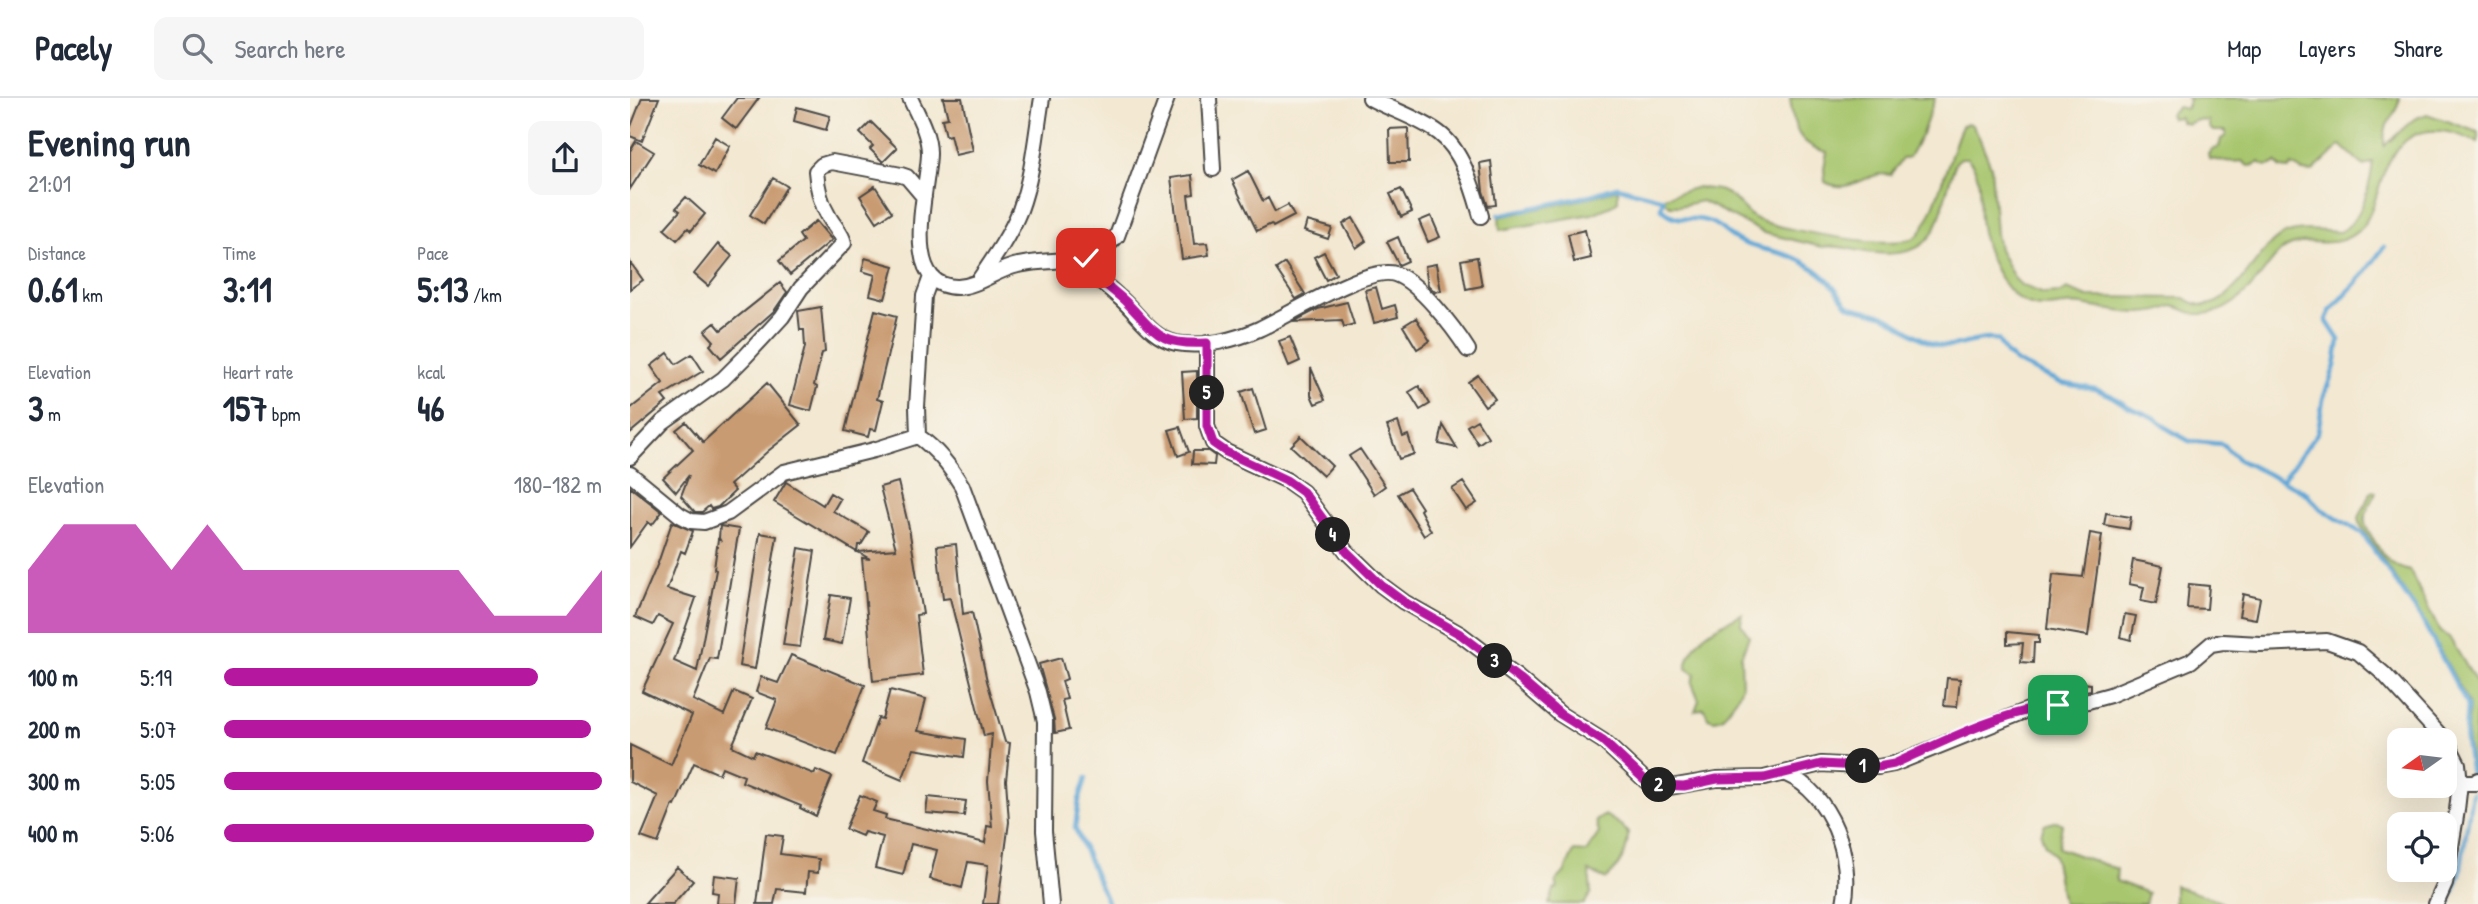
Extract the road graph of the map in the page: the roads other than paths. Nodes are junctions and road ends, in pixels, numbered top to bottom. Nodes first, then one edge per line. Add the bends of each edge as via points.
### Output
1 (910, 98) edge
2 (1042, 98) edge
3 (1167, 98) edge
4 (1209, 98) edge
5 (1370, 98) edge
6 (1213, 169) dead end
7 (924, 197) junction
8 (1481, 216) dead end
9 (1074, 260) junction
10 (931, 276) junction
11 (978, 281) junction
12 (1207, 343) junction
13 (1468, 350) dead end
14 (918, 436) junction
15 (630, 457) edge
16 (630, 474) edge
17 (1786, 774) junction
18 (2478, 780) edge
19 (2460, 783) junction
20 (1051, 904) edge
21 (1844, 904) edge
22 (2436, 904) edge

1 - 7 street via 929,151
2 - 11 street via 1020,208
3 - 9 street via 1117,236 1097,254
4 - 6 street
5 - 8 street via 1441,134 1461,163
7 - 10 street via 920,230
7 - 15 street via 901,175 832,162 822,165 816,171 816,181 824,208 844,243 723,379 663,422
9 - 11 street via 1017,265
9 - 12 street via 1160,337 1177,343
10 - 11 street via 951,286
10 - 14 street via 924,296
12 - 13 street via 1258,330 1332,292 1382,273 1394,274 1419,291 1454,327
12 - 17 street via 1207,426 1213,443 1303,492 1347,552 1389,592 1460,634 1560,714 1603,741 1646,781 1670,786
14 - 16 street via 784,471 728,513 704,522 680,515
14 - 20 street via 934,447 962,486 1038,692 1045,721 1044,831
17 - 19 street via 1821,764 1894,764 2028,710 2110,695 2191,661 2211,644 2327,641 2358,652 2384,674 2448,744 2458,764
17 - 21 street via 1808,787 1830,820 1846,871
18 - 19 street
19 - 22 street via 2445,884

